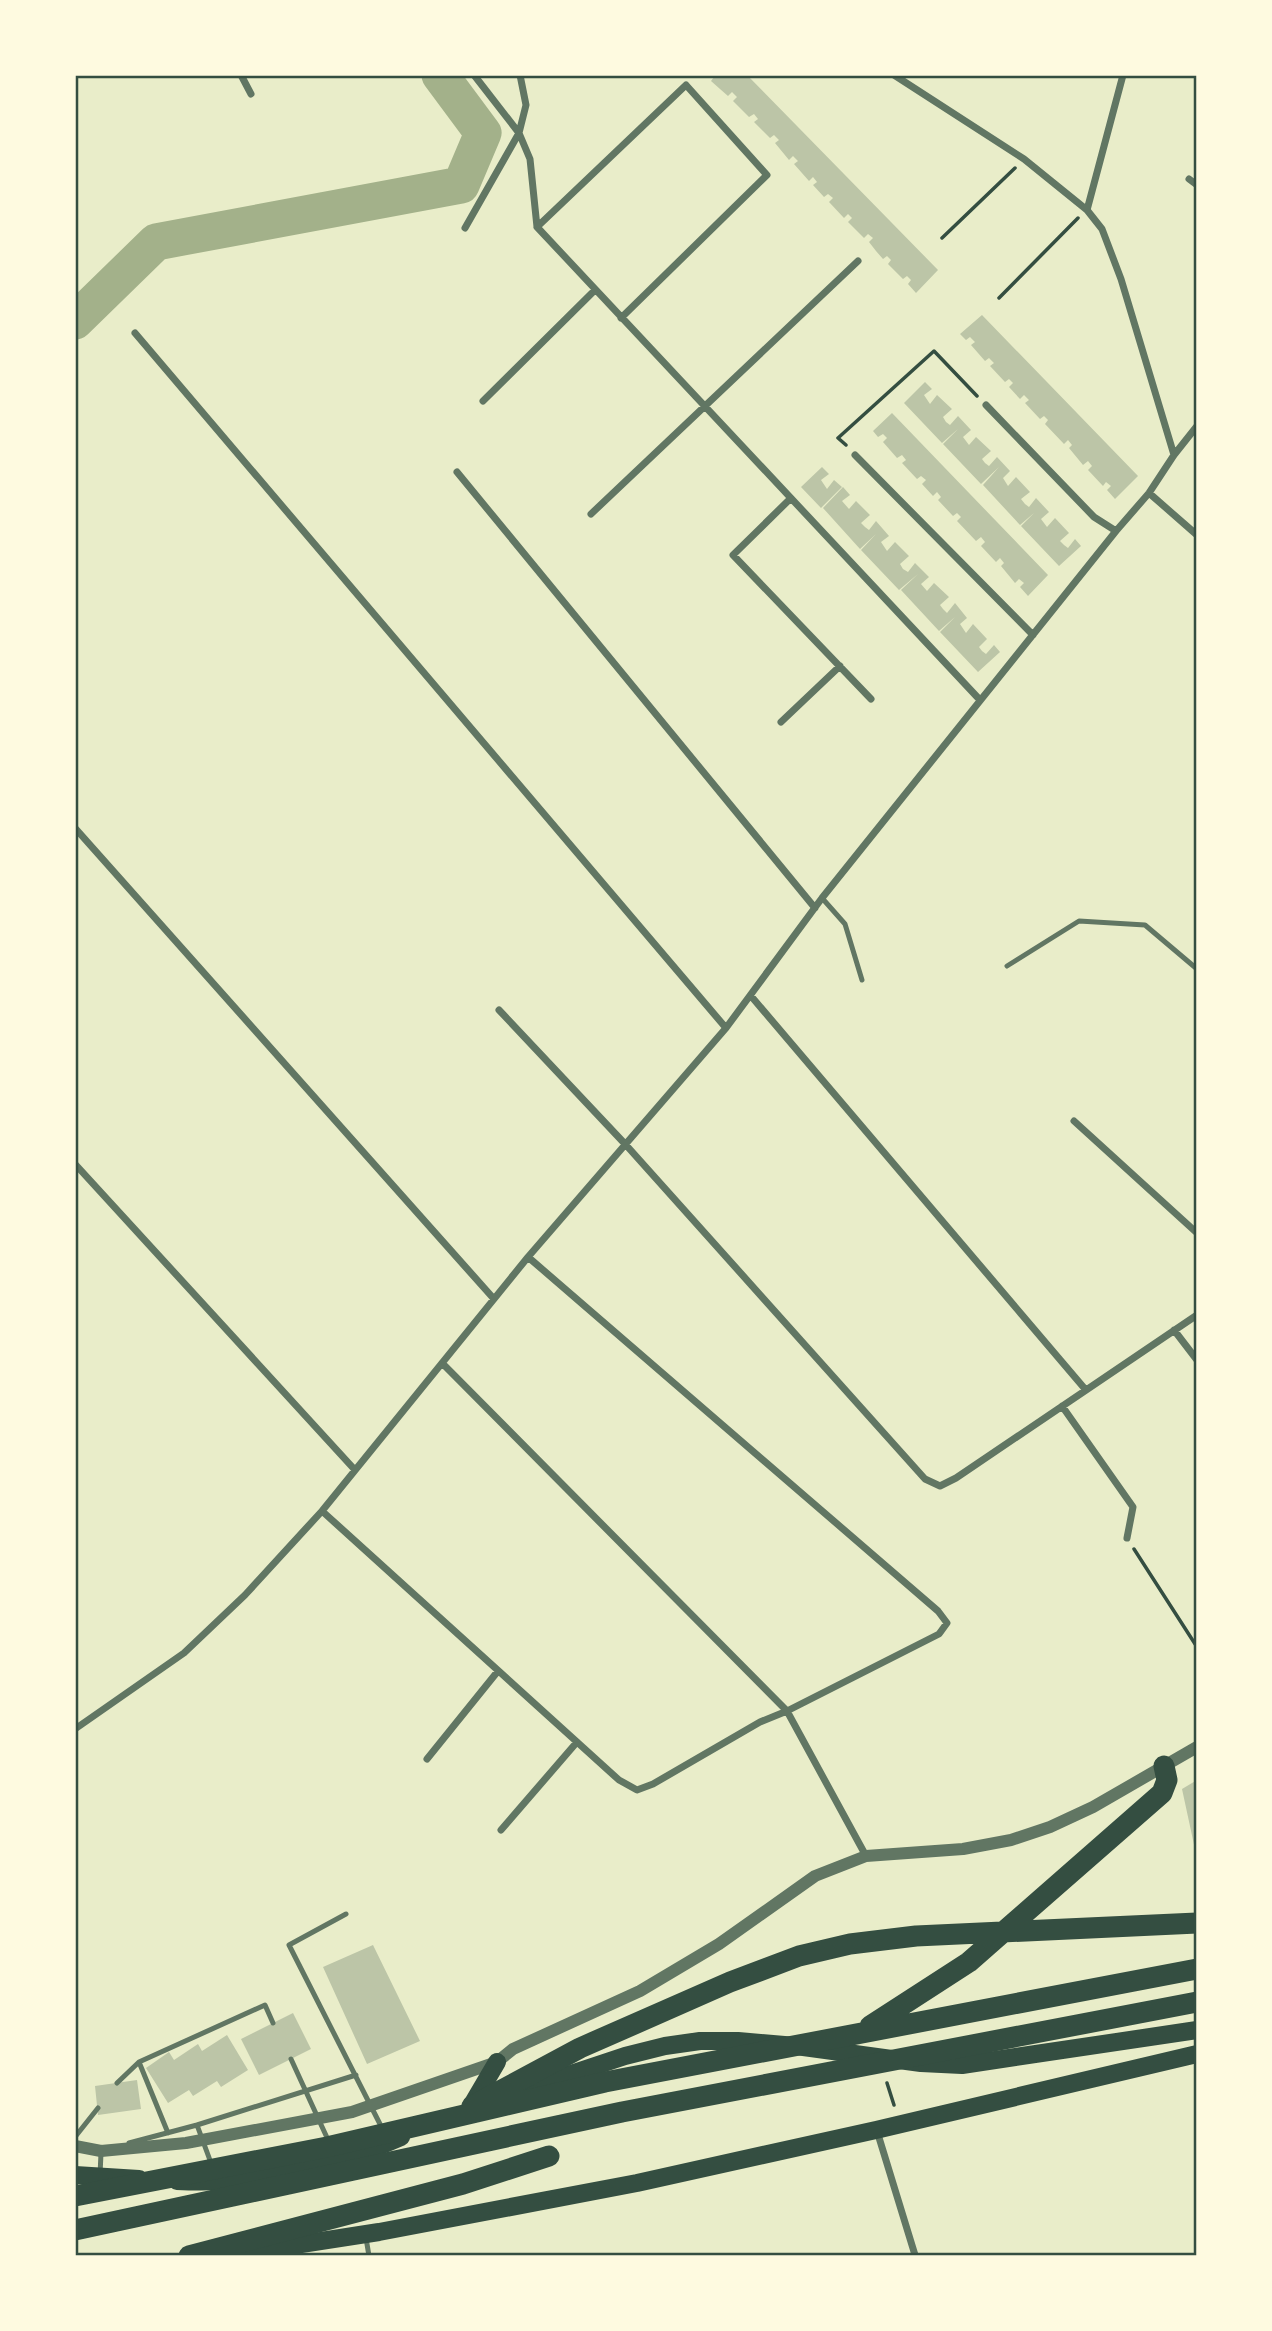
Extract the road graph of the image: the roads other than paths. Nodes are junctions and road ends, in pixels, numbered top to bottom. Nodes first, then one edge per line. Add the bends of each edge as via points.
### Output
1 (241, 75) edge
2 (474, 75) edge
3 (520, 75) edge
4 (894, 75) edge
5 (1123, 75) edge
6 (251, 94) dead end
7 (519, 133) junction
8 (1189, 180) dead end
9 (1197, 185) edge
10 (1087, 210) junction
11 (537, 227) junction
12 (465, 228) dead end
13 (858, 261) dead end
14 (595, 290) junction
15 (621, 318) junction
16 (135, 333) dead end
17 (483, 401) dead end
18 (986, 405) road end
19 (705, 406) junction
20 (1197, 426) edge
21 (855, 454) road end
22 (1174, 454) junction
23 (457, 472) dead end
24 (1150, 493) junction
25 (790, 499) junction
26 (591, 514) dead end
27 (1116, 531) junction
28 (1197, 535) edge
29 (1033, 635) junction
30 (840, 666) junction
31 (871, 699) dead end
32 (980, 700) junction
33 (780, 722) dead end
34 (75, 828) edge
35 (822, 898) junction
36 (815, 908) junction
37 (1007, 966) dead end
38 (1197, 969) edge
39 (862, 980) dead end
40 (751, 996) junction
41 (499, 1010) dead end
42 (726, 1028) junction
43 (1074, 1121) dead end
44 (626, 1145) junction
45 (75, 1164) edge
46 (1197, 1233) edge
47 (528, 1257) junction
48 (494, 1299) junction
49 (1197, 1315) edge
50 (1174, 1330) junction
51 (1197, 1360) edge
52 (442, 1363) junction
53 (1085, 1389) junction
54 (1062, 1406) junction
55 (355, 1471) junction
56 (322, 1511) junction
57 (1127, 1538) road end
58 (498, 1671) junction
59 (787, 1711) junction
60 (75, 1729) edge
61 (577, 1742) junction
62 (1197, 1747) edge
63 (427, 1759) dead end
64 (1164, 1766) junction
65 (501, 1830) dead end
66 (866, 1856) junction
67 (346, 1914) dead end
68 (1197, 1923) edge
69 (1197, 1969) edge
70 (1197, 1982) edge
71 (1197, 2002) edge
72 (273, 2023) dead end
73 (1197, 2030) edge
74 (1197, 2054) edge
75 (290, 2059) dead end
76 (139, 2062) junction
77 (497, 2062) junction
78 (356, 2075) junction
79 (117, 2083) dead end
80 (306, 2091) junction
81 (371, 2105) junction
82 (98, 2108) dead end
83 (470, 2108) junction
84 (318, 2118) junction
85 (197, 2125) junction
86 (876, 2130) junction
87 (168, 2133) junction
88 (75, 2137) edge
89 (202, 2140) junction
90 (389, 2142) junction
91 (75, 2146) edge
92 (101, 2151) junction
93 (549, 2156) dead end
94 (338, 2162) junction
95 (75, 2173) edge
96 (100, 2176) junction
97 (218, 2181) junction
98 (75, 2196) edge
99 (75, 2230) edge
100 (365, 2234) junction
101 (301, 2250) edge
102 (265, 2252) edge
103 (915, 2255) edge
104 (189, 2256) edge
105 (225, 2256) edge
106 (369, 2256) edge

1 - 6 street
2 - 7 street
3 - 7 street via 526,105
4 - 10 street via 1024,159
5 - 10 street
7 - 11 street via 530,159
7 - 12 street
8 - 9 street
10 - 22 street via 1102,229 1121,279
11 - 14 street
11 - 15 street via 686,85 767,176
13 - 19 street
14 - 15 street
14 - 17 street
15 - 19 street
16 - 42 street
18 - 27 street via 1094,517
19 - 25 street
19 - 26 street
20 - 22 street
21 - 29 street
22 - 24 street
23 - 36 street
24 - 27 street
24 - 28 street
25 - 30 street via 733,555
25 - 32 street
27 - 29 street
29 - 32 street
30 - 31 street
30 - 33 street
32 - 35 street
34 - 48 street
35 - 36 street
35 - 39 lane via 845,924
36 - 40 street
37 - 38 lane via 1079,920 1145,925
40 - 42 street
40 - 53 street
41 - 44 street
42 - 44 street
43 - 46 street
44 - 47 street
44 - 54 street via 925,1479 940,1486 956,1478
45 - 55 street
47 - 48 street
47 - 59 street via 947,1623 939,1634
48 - 52 street
49 - 50 street
50 - 51 street
50 - 53 street
52 - 55 street
52 - 59 street
53 - 54 street
54 - 57 street via 1133,1507
55 - 56 street
56 - 58 street
56 - 60 street via 184,1653
58 - 61 street
58 - 63 street
59 - 61 street via 637,1790
59 - 66 street
61 - 65 street
62 - 64 street
64 - 66 street via 1093,1807 1011,1840 963,1849
64 - 70 highway via 1167,1780 1163,1793 969,1962 843,2040 998,2007
66 - 77 street via 815,1876 719,1944 640,1991 513,2049
67 - 78 lane via 289,1945
68 - 83 highway via 916,1936 799,1956 580,2048
69 - 98 highway via 605,2082 327,2147
71 - 99 highway via 622,2112
72 - 76 lane via 265,2005
73 - 83 main road via 962,2065 700,2040 625,2056
74 - 86 main road
75 - 80 lane
76 - 79 lane
76 - 87 lane
77 - 81 street
77 - 83 main road
78 - 80 lane
78 - 81 lane
80 - 84 lane
80 - 85 lane
81 - 84 street
81 - 90 lane
82 - 88 lane
83 - 90 main road
84 - 89 street
84 - 94 lane
85 - 87 lane
85 - 89 lane
86 - 100 main road via 637,2183
86 - 103 street
87 - 92 lane
89 - 92 street
89 - 97 lane
90 - 94 main road
91 - 92 street
92 - 96 lane
93 - 104 highway via 463,2184
94 - 97 main road via 298,2173
95 - 96 main road
96 - 97 main road
100 - 101 main road
100 - 106 lane
101 - 102 main road
102 - 105 main road

